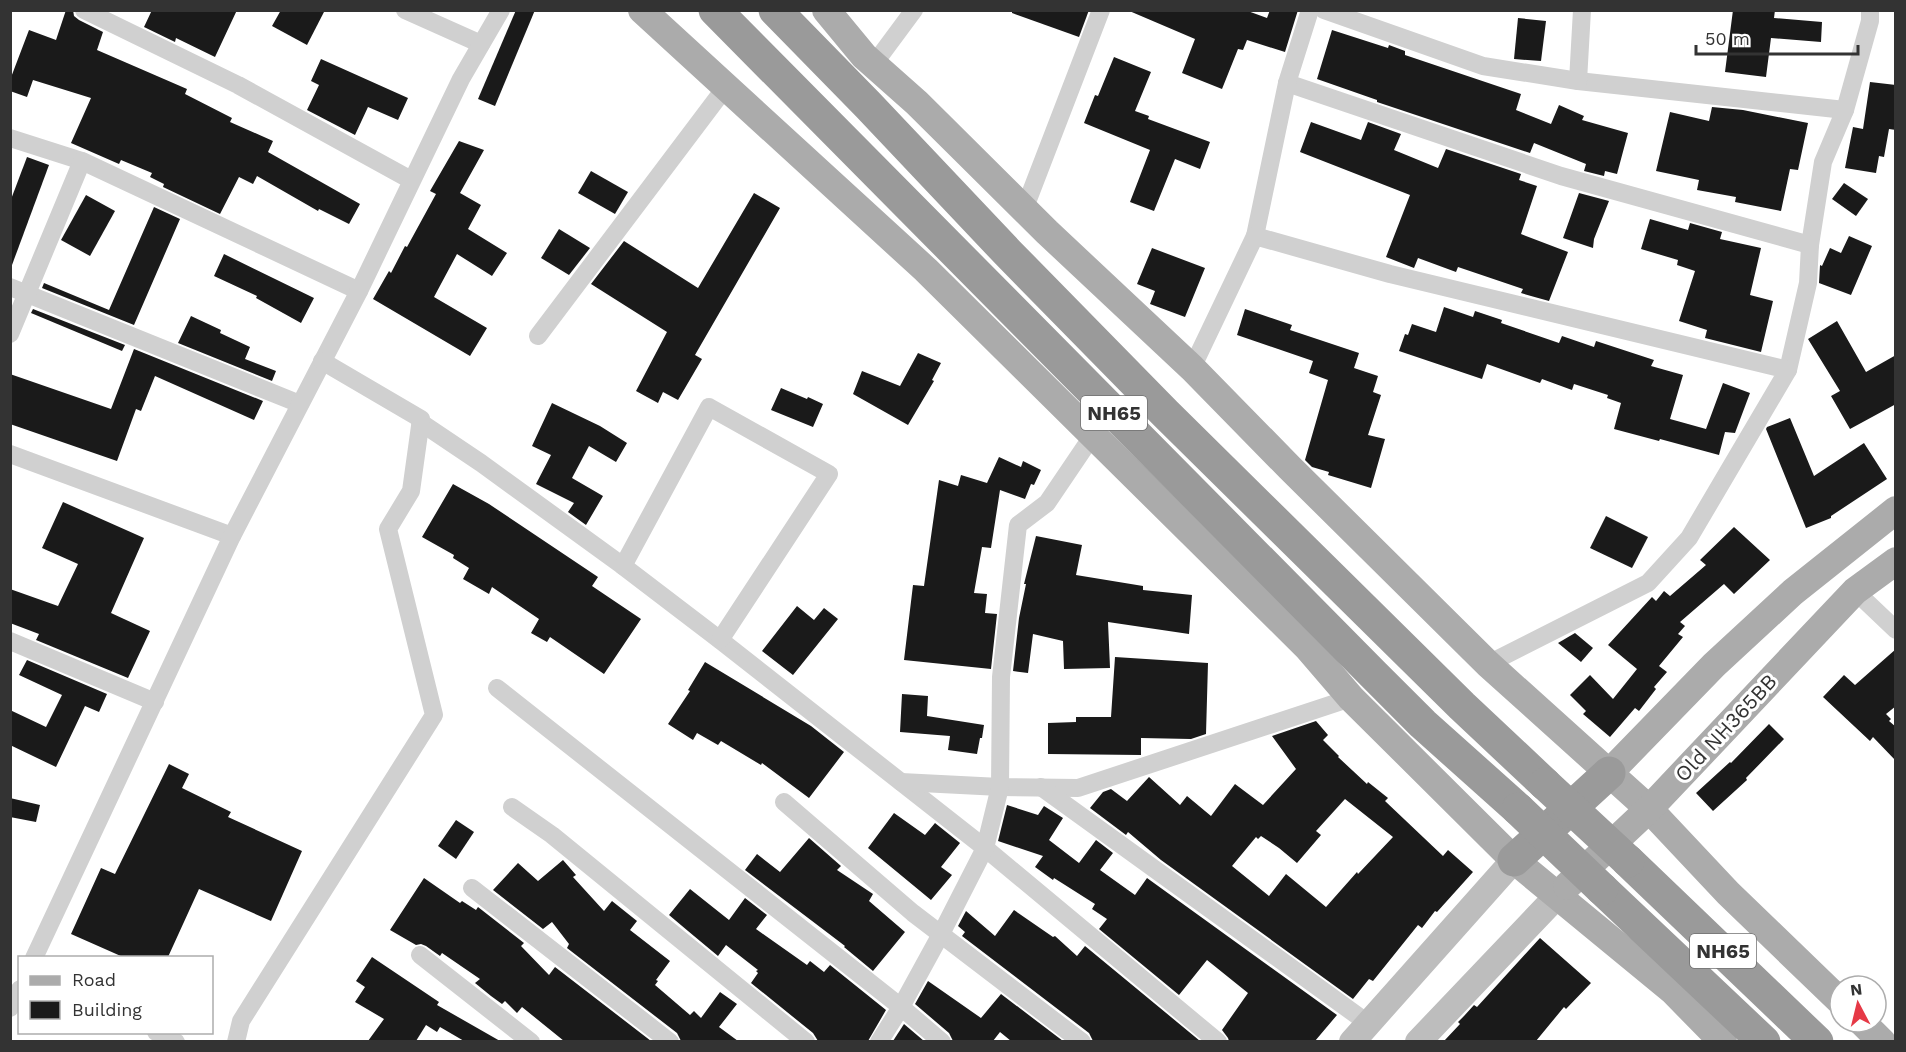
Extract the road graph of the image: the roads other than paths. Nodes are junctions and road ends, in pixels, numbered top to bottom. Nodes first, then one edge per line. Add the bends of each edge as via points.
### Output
1 (84, 10) edge
2 (405, 10) edge
3 (501, 10) edge
4 (642, 10) edge
5 (716, 10) edge
6 (775, 10) edge
7 (826, 10) edge
8 (915, 10) edge
9 (1101, 10) edge
10 (1310, 10) edge
11 (1324, 10) edge
12 (1582, 10) edge
13 (1870, 10) edge
14 (481, 44) junction
15 (874, 64) junction
16 (1578, 81) junction
17 (1287, 83) junction
18 (725, 88) junction
19 (1845, 110) junction
20 (10, 138) edge
21 (81, 161) junction
22 (411, 180) junction
23 (1024, 210) junction
24 (1255, 236) junction
25 (1810, 245) junction
26 (19, 290) edge
27 (359, 291) junction
28 (10, 334) edge
29 (538, 336) dead end
30 (322, 361) junction
31 (1192, 368) junction
32 (1788, 370) junction
33 (300, 404) junction
34 (420, 422) junction
35 (1093, 435) junction
36 (10, 454) edge
37 (1896, 510) edge
38 (232, 537) junction
39 (1896, 561) edge
40 (623, 566) junction
41 (1855, 591) junction
42 (1896, 630) edge
43 (720, 640) junction
44 (10, 641) edge
45 (1488, 664) junction
46 (497, 688) dead end
47 (1351, 698) junction
48 (154, 702) junction
49 (1609, 773) junction
50 (901, 782) junction
51 (1000, 787) junction
52 (1041, 788) junction
53 (784, 802) dead end
54 (512, 807) dead end
55 (1649, 809) junction
56 (985, 848) junction
57 (1514, 860) junction
58 (472, 888) dead end
59 (1557, 896) junction
60 (941, 934) junction
61 (34, 956) edge
62 (420, 956) dead end
63 (1828, 989) edge
64 (18, 993) edge
65 (901, 1007) junction
66 (10, 1008) edge
67 (1360, 1033) edge
68 (160, 1034) edge
69 (176, 1041) edge
70 (236, 1041) edge
71 (531, 1041) edge
72 (670, 1041) edge
73 (806, 1041) edge
74 (879, 1041) edge
75 (942, 1041) edge
76 (1082, 1041) edge
77 (1218, 1041) edge
78 (1418, 1041) edge
79 (1723, 1041) edge
80 (1764, 1041) edge
81 (1817, 1041) edge

1 - 22 street via 238,85
2 - 14 street
3 - 14 street
4 - 18 main road
5 - 80 highway, NH65, bridge via 1423,724
6 - 81 highway, NH65, bridge via 1165,413 1462,706
7 - 15 main road
8 - 15 street
9 - 23 street
10 - 17 street
11 - 16 street via 1483,66
12 - 16 street
13 - 19 street
14 - 22 street
15 - 23 main road
16 - 19 street
17 - 24 street
17 - 25 street via 1561,176
18 - 29 street
18 - 35 main road via 926,270
19 - 25 street via 1823,162
20 - 21 street
21 - 26 street
21 - 27 street
22 - 27 street
23 - 31 main road
24 - 31 street
24 - 32 street via 1390,274
25 - 32 street via 1808,283
26 - 28 street
26 - 33 street
27 - 30 street
30 - 33 street
30 - 34 street via 421,419
31 - 45 main road
32 - 45 street via 1689,538 1648,583
33 - 38 street
34 - 40 street
34 - 70 street via 411,491 388,529 434,715 242,1021
35 - 47 main road via 1308,648
35 - 51 street via 1047,503 1018,525 1001,677
36 - 38 street
37 - 49 main road via 1793,592 1714,665
38 - 48 street
39 - 41 main road, Old NH365BB
40 - 43 street
40 - 43 street via 709,407 829,474
41 - 42 street
41 - 55 main road, Old NH365BB
43 - 50 street
44 - 48 street
45 - 49 main road
46 - 65 street
47 - 52 street via 1078,788
47 - 57 main road
48 - 61 street
49 - 55 main road
49 - 57 highway
50 - 51 street
50 - 56 street
51 - 52 street
51 - 56 street
52 - 67 street
53 - 60 street
54 - 73 street
55 - 59 main road, Old NH365BB
55 - 63 main road via 1728,893
56 - 60 street
56 - 77 street
57 - 59 main road
57 - 67 main road
58 - 72 street
59 - 78 main road
59 - 79 main road via 1673,991
60 - 65 street
60 - 76 street
62 - 71 street
64 - 66 street
65 - 74 street
65 - 75 street
68 - 69 street

